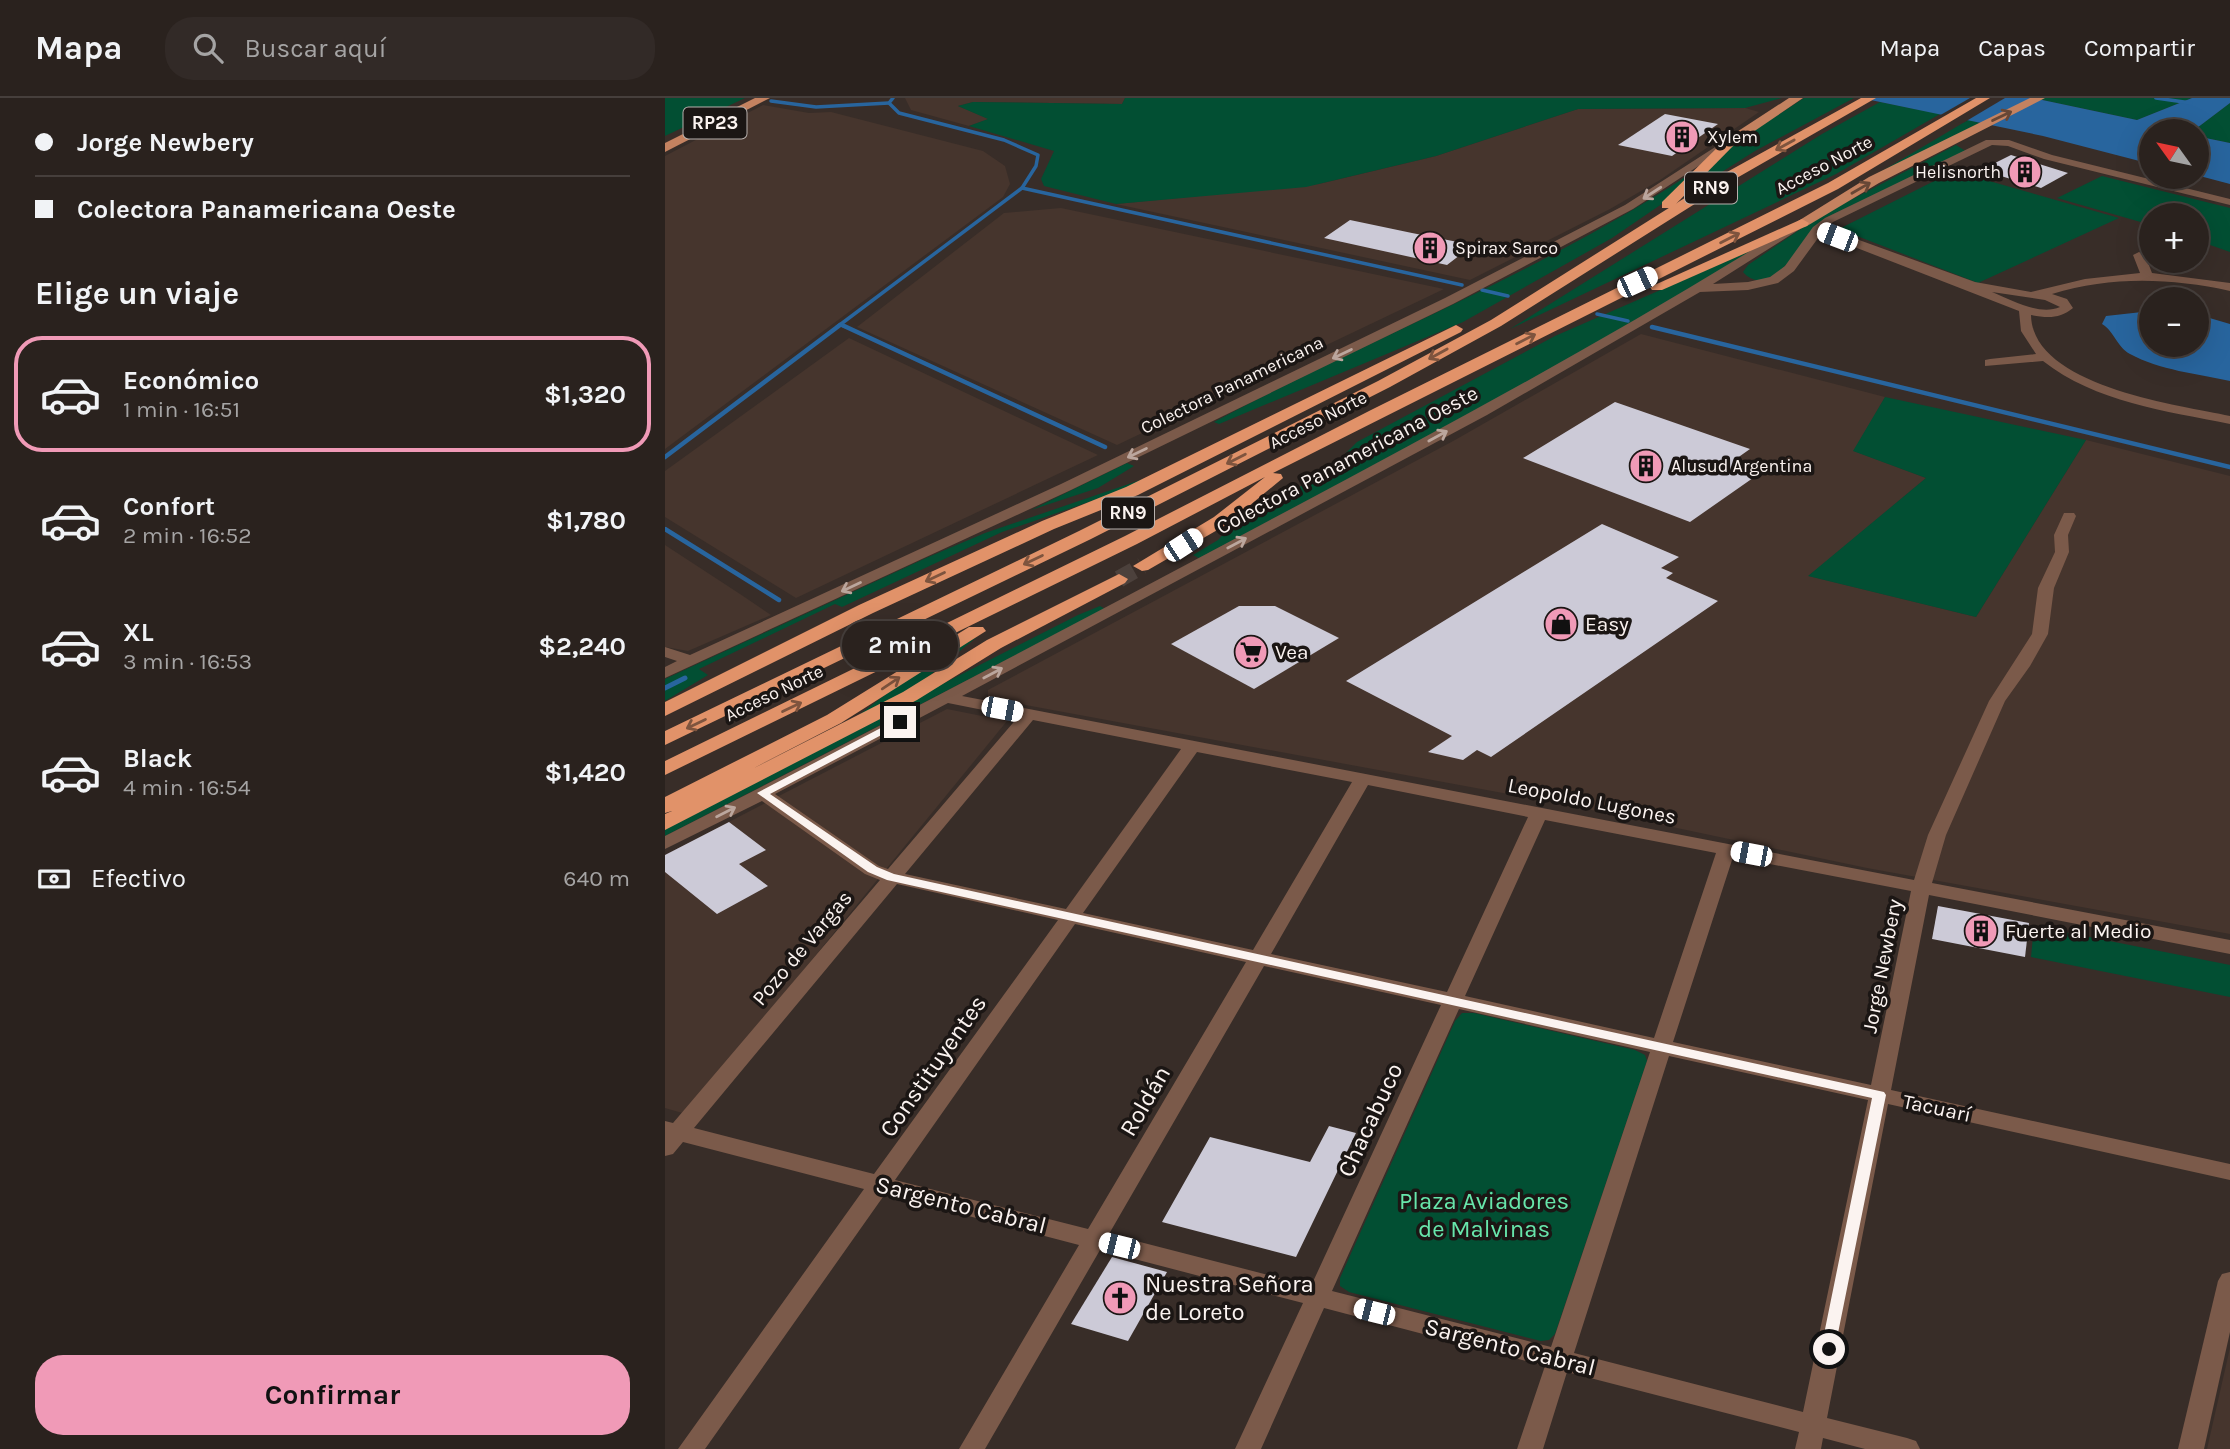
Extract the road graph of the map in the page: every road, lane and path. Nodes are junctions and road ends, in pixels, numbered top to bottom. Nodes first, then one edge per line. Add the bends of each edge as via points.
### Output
1 (751, 98) edge
2 (764, 98) edge
3 (1797, 98) edge
4 (1870, 98) edge
5 (1984, 98) edge
6 (2039, 98) edge
7 (665, 141) edge
8 (1730, 142) junction
9 (665, 148) edge
10 (2230, 202) edge
11 (1810, 226) junction
12 (1743, 261) junction
13 (1580, 268) junction
14 (2147, 275) joint
15 (1769, 282) junction
16 (2230, 287) edge
17 (1696, 290) junction
18 (2058, 293) junction
19 (1593, 305) junction
20 (2028, 305) junction
21 (2044, 356) junction
22 (1990, 363) dead end
23 (1377, 413) junction
24 (2230, 420) edge
25 (2069, 516) dead end
26 (1131, 540) junction
27 (1142, 566) tunnel mouth
28 (1119, 579) tunnel mouth
29 (665, 652) edge
30 (692, 661) junction
31 (665, 673) edge
32 (946, 698) junction
33 (665, 710) edge
34 (1029, 714) junction
35 (665, 739) edge
36 (1192, 746) junction
37 (665, 769) edge
38 (1363, 779) junction
39 (762, 793) junction
40 (665, 806) edge
41 (1539, 813) junction
42 (665, 823) edge
43 (665, 843) edge
44 (1726, 850) junction
45 (891, 877) junction
46 (1921, 887) junction
47 (1071, 917) junction
48 (2230, 947) edge
49 (1258, 958) junction
50 (1453, 1001) junction
51 (1662, 1047) junction
52 (1879, 1095) junction
53 (669, 1137) edge
54 (2230, 1172) edge
55 (881, 1185) junction
56 (1094, 1240) junction
57 (2230, 1281) edge
58 (1318, 1297) junction
59 (1559, 1360) junction
60 (1813, 1425) junction
61 (691, 1449) edge
62 (972, 1449) edge
63 (1248, 1449) edge
64 (1530, 1449) edge
65 (1808, 1449) edge
66 (1907, 1449) edge
67 (2191, 1449) edge

1 - 7 main road, RP23
2 - 9 main road, RP23
3 - 8 main road, Colectora Panamericana
4 -> 13 highway, Acceso Norte / RN9 via 1723,180
19 -> 5 highway, Acceso Norte / RN9 via 1833,186
11 -> 6 main road, Colectora Panamericana Oeste via 1874,180
8 - 13 highway via 1675,199
8 -> 30 street, Colectora Panamericana via 1647,196 1449,302
10 - 11 street via 1994,142
11 - 12 street, Colectora Panamericana Oeste
11 - 15 street via 1785,272
11 - 19 highway via 1638,295
11 - 20 street
12 - 15 street via 1738,272 1741,277
12 - 17 street, Colectora Panamericana Oeste
13 -> 33 highway via 1132,491 866,609
13 -> 35 highway, Acceso Norte / RN9 via 1496,323 1384,384
14 - 16 street
14 - 18 street via 2091,279
15 - 17 street
32 -> 17 street, Colectora Panamericana Oeste via 1428,442
18 - 20 street
18 - 20 street via 2067,308 2060,313 2046,314
23 -> 19 highway, Acceso Norte / RN9
20 - 21 street via 2026,331
21 - 22 street
21 - 24 street via 2099,387
23 - 26 highway, Acceso Norte / RN9
23 - 27 highway via 1266,484 1210,527
25 - 46 street, Jorge Newbery via 2061,535 2062,552 2046,589 2040,634 1997,701 1937,835
37 -> 26 highway, Acceso Norte / RN9
40 -> 26 highway via 834,719
28 - 42 highway
29 - 30 street
30 - 31 street, Colectora Panamericana
32 - 34 street, Leopoldo Lugones
32 - 39 street, Colectora Panamericana Oeste
34 - 36 street, Leopoldo Lugones
34 - 45 street, Pozo de Vargas
36 - 38 street, Leopoldo Lugones
36 - 47 street, Constituyentes
38 - 41 street, Leopoldo Lugones
38 - 49 street, Roldán
43 -> 39 street, Colectora Panamericana Oeste
39 - 45 street, Tacuarí via 872,870
41 - 44 street, Leopoldo Lugones
41 - 50 street, Chacabuco
44 - 46 street, Leopoldo Lugones
44 - 51 street
45 - 47 street, Tacuarí
45 - 53 street, Pozo de Vargas
46 - 48 street, Leopoldo Lugones
46 - 52 street, Jorge Newbery
47 - 49 street, Tacuarí
47 - 55 street, Constituyentes
49 - 50 street, Tacuarí
49 - 56 street, Roldán
50 - 51 street, Tacuarí
50 - 58 street, Chacabuco
51 - 52 street, Tacuarí
51 - 59 street
52 - 54 street, Tacuarí
52 - 60 street, Jorge Newbery
53 - 55 street, Sargento Cabral
55 - 56 street, Sargento Cabral
55 - 61 street, Constituyentes
56 - 58 street, Sargento Cabral
56 - 62 street, Roldán
57 - 67 street
58 - 59 street, Sargento Cabral
58 - 63 street, Chacabuco
59 - 60 street, Sargento Cabral
59 - 64 street
60 - 65 street, Jorge Newbery
60 - 66 street, Sargento Cabral

